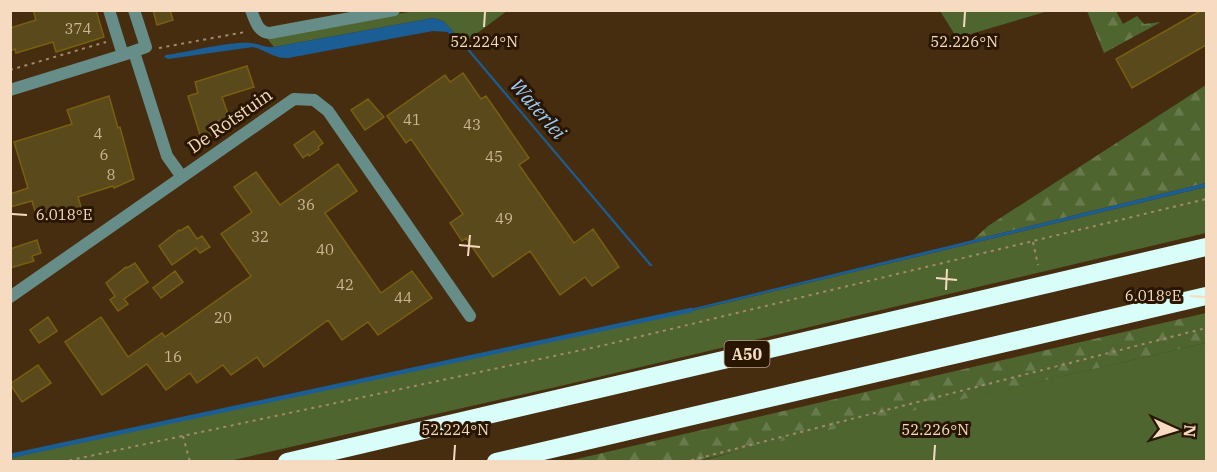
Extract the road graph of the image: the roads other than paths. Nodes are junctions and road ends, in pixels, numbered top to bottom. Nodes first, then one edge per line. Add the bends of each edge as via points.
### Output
1 (109, 10) edge
2 (134, 10) edge
3 (251, 10) edge
4 (394, 10) edge
5 (134, 51) junction
6 (10, 90) edge
7 (182, 177) junction
8 (1206, 247) edge
9 (1206, 296) edge
10 (10, 297) edge
11 (470, 316) dead end
12 (287, 462) edge
13 (496, 462) edge

1 - 5 street via 118,38
2 - 5 street
3 - 4 street via 264,33
5 - 6 street
5 - 7 street via 167,156
7 - 10 street, De Rotstuin
7 - 11 street, De Rotstuin via 294,99 314,100 328,111
8 - 12 highway, A50
9 - 13 highway

